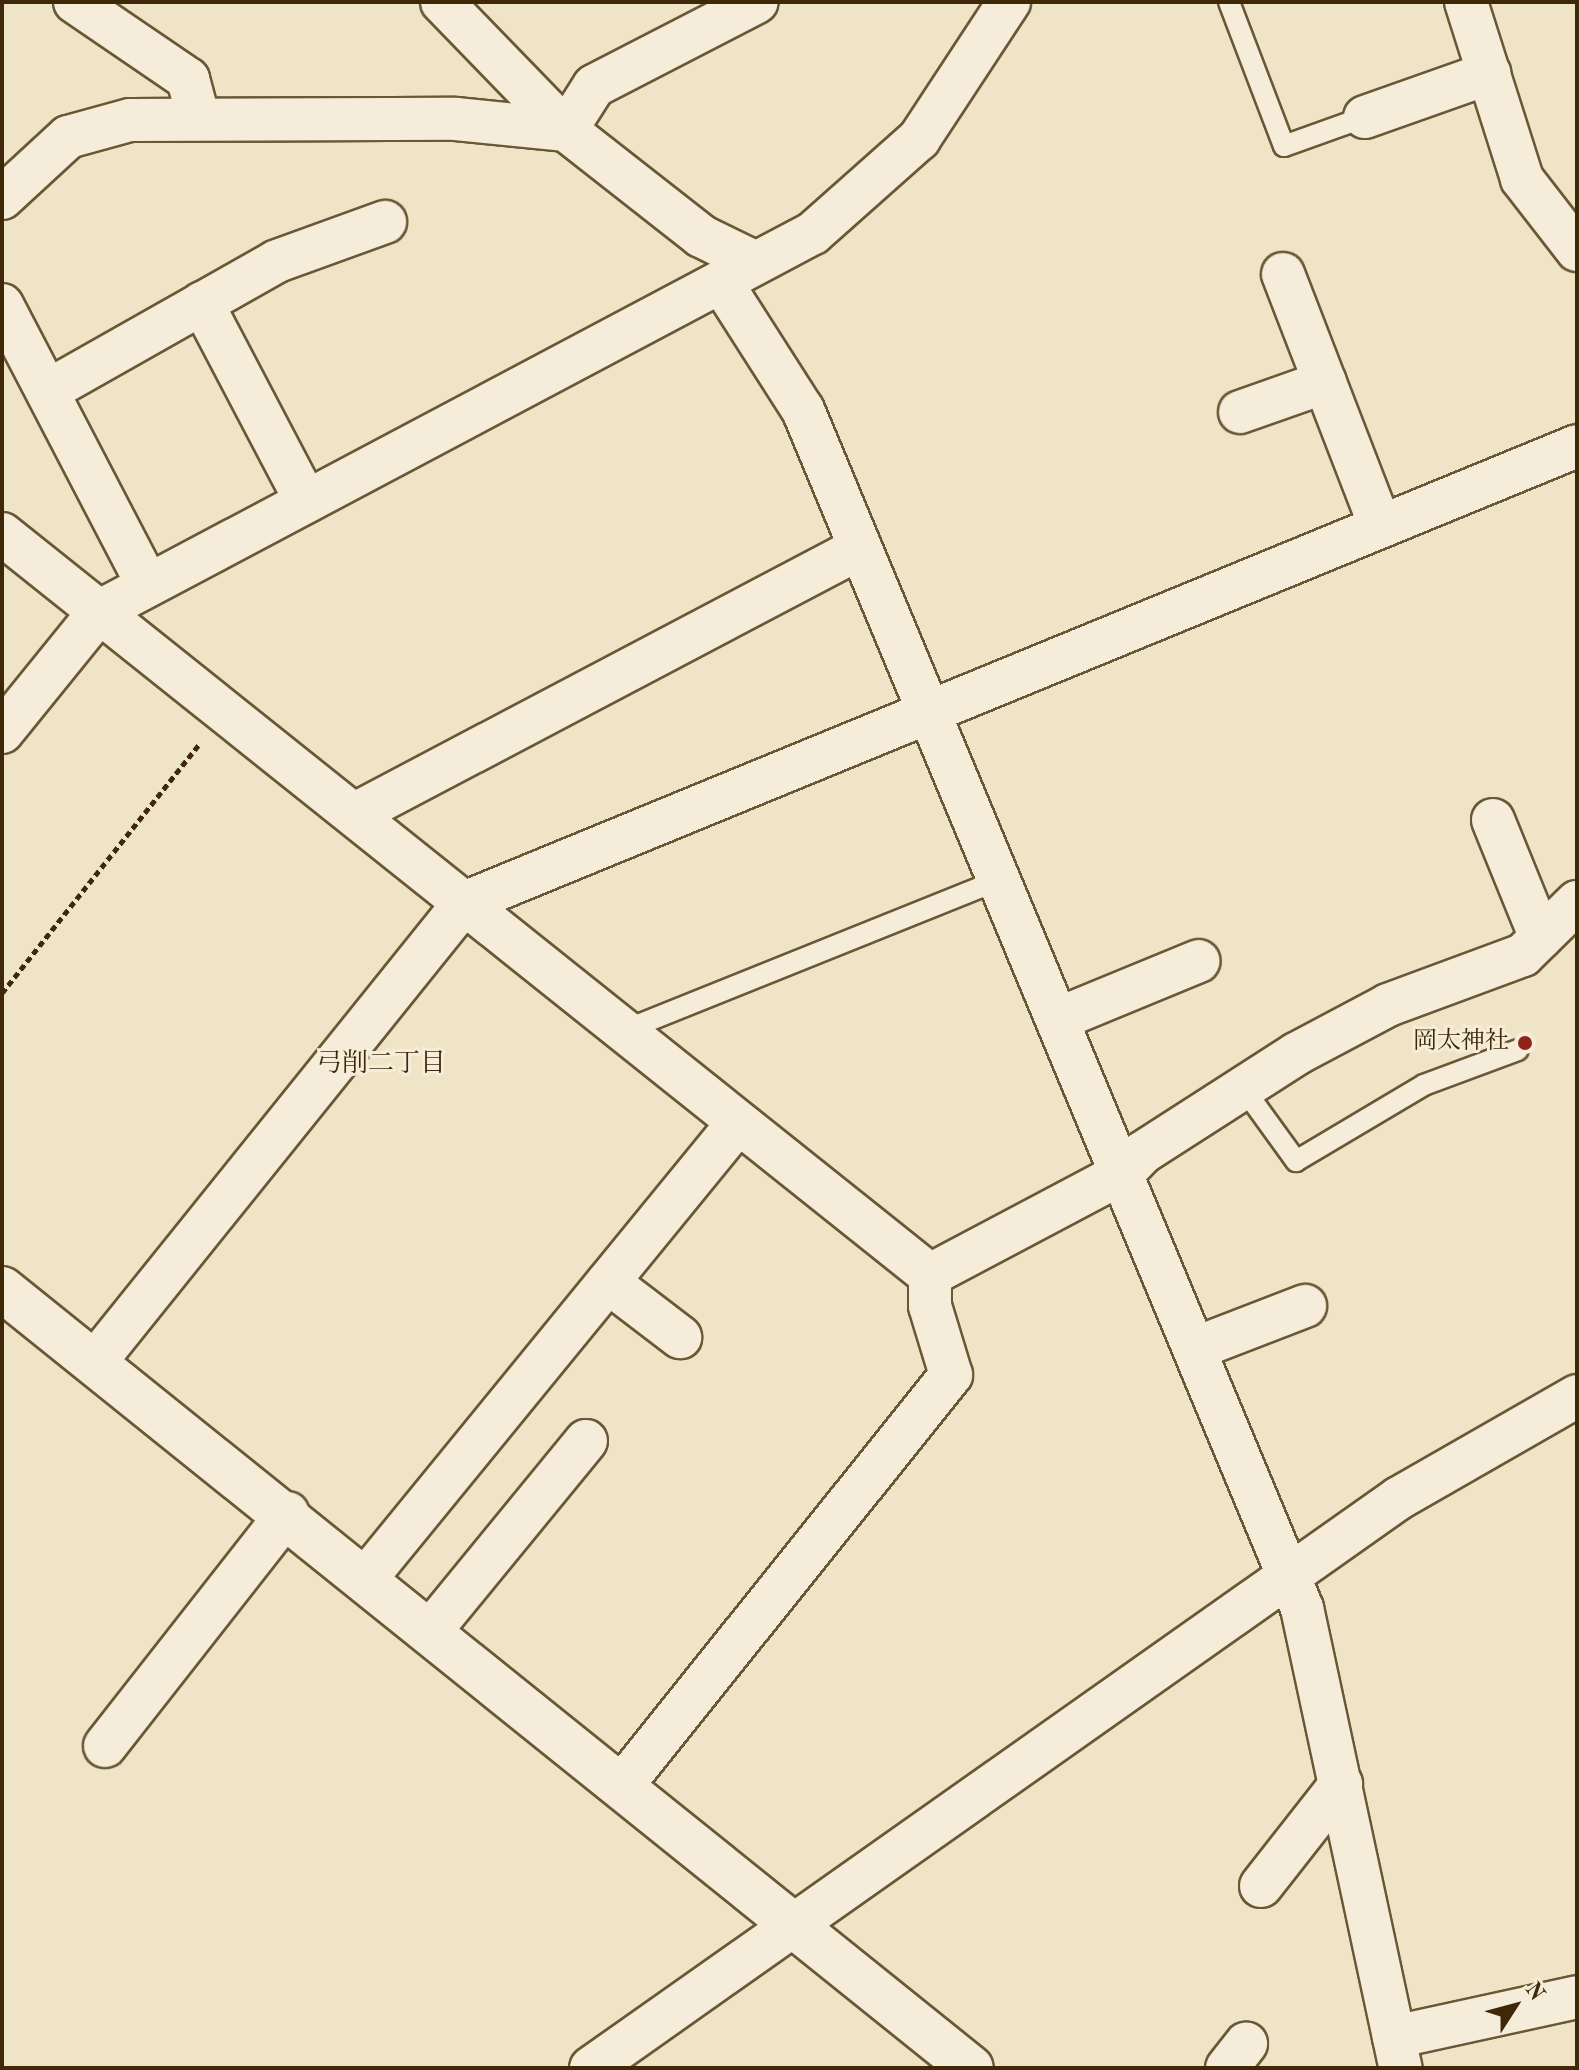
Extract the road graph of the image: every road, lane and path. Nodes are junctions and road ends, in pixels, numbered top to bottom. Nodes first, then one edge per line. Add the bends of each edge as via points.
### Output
1 (75, 2) edge
2 (442, 2) edge
3 (757, 2) edge
4 (1009, 2) edge
5 (1229, 2) edge
6 (1466, 2) edge
7 (1489, 73) junction
8 (198, 117) junction
9 (1365, 117) joint
10 (566, 130) junction
11 (2, 198) edge
12 (385, 222) dead end
13 (1577, 250) edge
14 (736, 271) junction
15 (1283, 274) dead end
16 (202, 303) junction
17 (2, 305) edge
18 (1325, 382) junction
19 (51, 389) junction
20 (1240, 412) dead end
21 (1577, 446) edge
22 (306, 501) junction
23 (1380, 525) junction
24 (2, 534) edge
25 (860, 548) junction
26 (147, 583) junction
27 (100, 611) junction
28 (224, 712) junction
29 (930, 713) junction
30 (2, 732) edge
31 (355, 814) junction
32 (1493, 820) dead end
33 (999, 880) junction
34 (1577, 902) edge
35 (464, 903) junction
36 (1541, 938) junction
37 (1199, 961) dead end
38 (2, 993) edge
39 (1058, 1019) junction
40 (623, 1031) junction
41 (1518, 1050) dead end
42 (1241, 1085) junction
43 (737, 1124) junction
44 (1123, 1173) junction
45 (930, 1275) junction
46 (608, 1282) junction
47 (2, 1289) edge
48 (1305, 1306) dead end
49 (680, 1337) dead end
50 (1196, 1348) junction
51 (95, 1362) junction
52 (1577, 1396) edge
53 (586, 1441) dead end
54 (288, 1513) junction
55 (1289, 1576) junction
56 (367, 1577) junction
57 (432, 1629) junction
58 (105, 1746) dead end
59 (624, 1783) junction
60 (1341, 1784) junction
61 (1261, 1886) dead end
62 (792, 1925) junction
63 (1577, 1997) edge
64 (1398, 2053) edge
65 (591, 2068) edge
66 (971, 2068) edge

1 - 8 street via 188,79
2 - 10 street
3 - 10 street via 594,86
4 - 14 street via 946,100 884,176 792,248
5 - 9 lane via 1284,146
6 - 7 street
7 - 9 street
7 - 13 street via 1522,179
8 - 10 street via 456,119
8 - 11 street via 84,129 39,156
10 - 14 street via 701,236
12 - 16 street via 277,261
14 - 22 street
14 - 25 street via 803,410
15 - 18 street
16 - 19 street
16 - 22 street
17 - 19 street
18 - 20 street
18 - 23 street
19 - 26 street
21 - 23 street
22 - 26 street
23 - 29 street
24 - 27 street
25 - 29 street
25 - 31 street
26 - 27 street
27 - 28 street
27 - 30 street
28 - 31 street
28 - 38 path
29 - 33 street
29 - 35 street
31 - 35 street
32 - 36 street
33 - 39 street
33 - 40 lane
34 - 36 street
35 - 40 street
35 - 51 street
36 - 42 street via 1492,972 1388,1005
37 - 39 street
39 - 44 street
40 - 43 street
41 - 42 lane via 1424,1085 1296,1161
42 - 44 street
43 - 45 street
43 - 46 street
44 - 45 street
44 - 50 street
45 - 59 street via 930,1306 951,1375
46 - 49 street
46 - 56 street
47 - 51 street
48 - 50 street
50 - 55 street
51 - 54 street
52 - 55 street via 1399,1498
53 - 57 street
54 - 56 street
54 - 58 street
55 - 60 street
55 - 62 street
56 - 57 street
57 - 59 street
59 - 62 street
60 - 61 street
60 - 64 street
62 - 65 street
62 - 66 street
63 - 64 street

